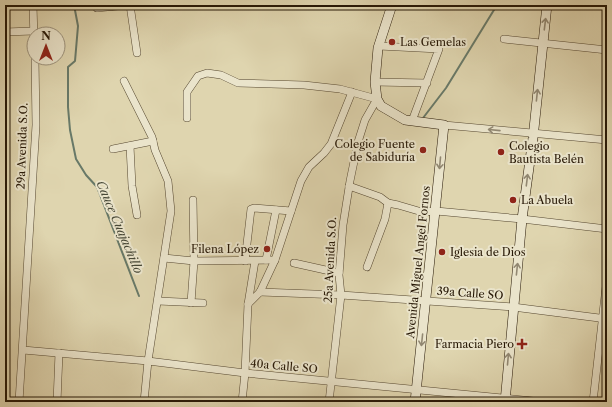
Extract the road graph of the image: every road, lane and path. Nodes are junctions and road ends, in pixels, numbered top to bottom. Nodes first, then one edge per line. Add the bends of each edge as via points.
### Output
1 (33, 5) edge
2 (129, 5) edge
3 (392, 5) edge
4 (547, 5) edge
5 (97, 8) dead end
6 (33, 26) edge
7 (26, 31) edge
8 (5, 32) edge
9 (504, 39) dead end
10 (542, 44) junction
11 (379, 46) junction
12 (607, 50) edge
13 (137, 53) dead end
14 (35, 66) edge
15 (124, 81) dead end
16 (375, 82) junction
17 (427, 83) junction
18 (352, 92) junction
19 (377, 99) junction
20 (188, 118) dead end
21 (412, 121) junction
22 (444, 125) junction
23 (533, 134) junction
24 (607, 140) edge
25 (153, 141) junction
26 (130, 146) junction
27 (113, 149) dead end
28 (349, 186) junction
29 (193, 200) dead end
30 (388, 202) junction
31 (276, 210) junction
32 (291, 211) junction
33 (436, 211) junction
34 (137, 215) dead end
35 (522, 219) junction
36 (607, 229) edge
37 (164, 258) junction
38 (266, 260) junction
39 (275, 260) junction
40 (194, 261) junction
41 (245, 261) junction
42 (255, 261) junction
43 (294, 263) dead end
44 (367, 267) dead end
45 (339, 273) junction
46 (607, 278) edge
47 (260, 292) junction
48 (341, 295) junction
49 (158, 301) junction
50 (426, 301) junction
51 (191, 303) junction
52 (203, 303) dead end
53 (248, 304) junction
54 (513, 307) junction
55 (604, 318) edge
56 (23, 350) junction
57 (59, 353) junction
58 (148, 361) junction
59 (245, 373) junction
60 (331, 381) junction
61 (416, 390) junction
62 (505, 400) edge
63 (19, 402) edge
64 (57, 402) edge
65 (144, 402) edge
66 (242, 402) edge
67 (329, 402) edge
68 (415, 402) edge
69 (543, 402) edge
70 (593, 402) edge

1 - 6 street
2 - 5 street
2 - 13 street
3 - 11 street
10 -> 4 street
7 - 8 street
9 - 10 street
10 - 12 street
23 -> 10 street
11 - 16 street
11 - 17 street via 439,49
14 - 56 street, 29a Avenida S.O. via 36,125
15 - 25 street
16 - 17 street
16 - 19 street
17 - 21 street
18 - 19 street
18 - 20 street via 304,85 238,83 221,75 207,73 198,76 187,92
18 - 32 street via 332,144 309,167 301,181
19 - 21 street via 381,106 405,120
19 - 28 street, 25a Avenida S.O. via 365,120
21 - 22 street
23 -> 22 street
22 -> 33 street, Avenida Miguel Angel Fornos
23 - 24 street
35 -> 23 street
25 - 26 street
25 - 37 street via 168,181 171,211
26 - 27 street
26 - 34 street via 132,186
28 - 30 street
28 - 45 street, 25a Avenida S.O.
29 - 40 street
30 - 33 street via 422,212
30 - 44 street via 385,219
31 - 32 street
31 - 38 street
31 - 41 street via 251,209
32 - 39 street
33 - 35 street
33 - 50 street, Avenida Miguel Angel Fornos
35 - 36 street
54 -> 35 street
37 - 40 street
37 - 49 street
38 - 39 street
38 - 42 street
39 - 47 street
40 - 41 street
40 - 51 street
41 - 42 street
42 - 53 street
43 - 45 street
45 - 48 street, 25a Avenida S.O.
46 - 55 street
47 - 48 street, 39a Calle SO
47 - 53 street
48 - 50 street, 39a Calle SO
48 - 60 street, 25a Avenida S.O.
49 - 51 street
49 - 58 street
50 - 54 street, 39a Calle SO
50 -> 61 street, Avenida Miguel Angel Fornos
51 - 52 street
53 - 59 street
54 - 55 street, 39a Calle SO
62 -> 54 street
55 - 70 street
56 - 57 street, 40a Calle SO
56 - 63 street, 29a Avenida S.O.
57 - 58 street, 40a Calle SO
57 - 64 street
58 - 59 street, 40a Calle SO
58 - 65 street
59 - 60 street, 40a Calle SO
59 - 66 street
60 - 61 street, 40a Calle SO
60 - 67 street, 25a Avenida S.O.
61 - 62 street, 40a Calle SO
61 - 68 street, Avenida Miguel Angel Fornos
62 - 69 street, 40a Calle SO

